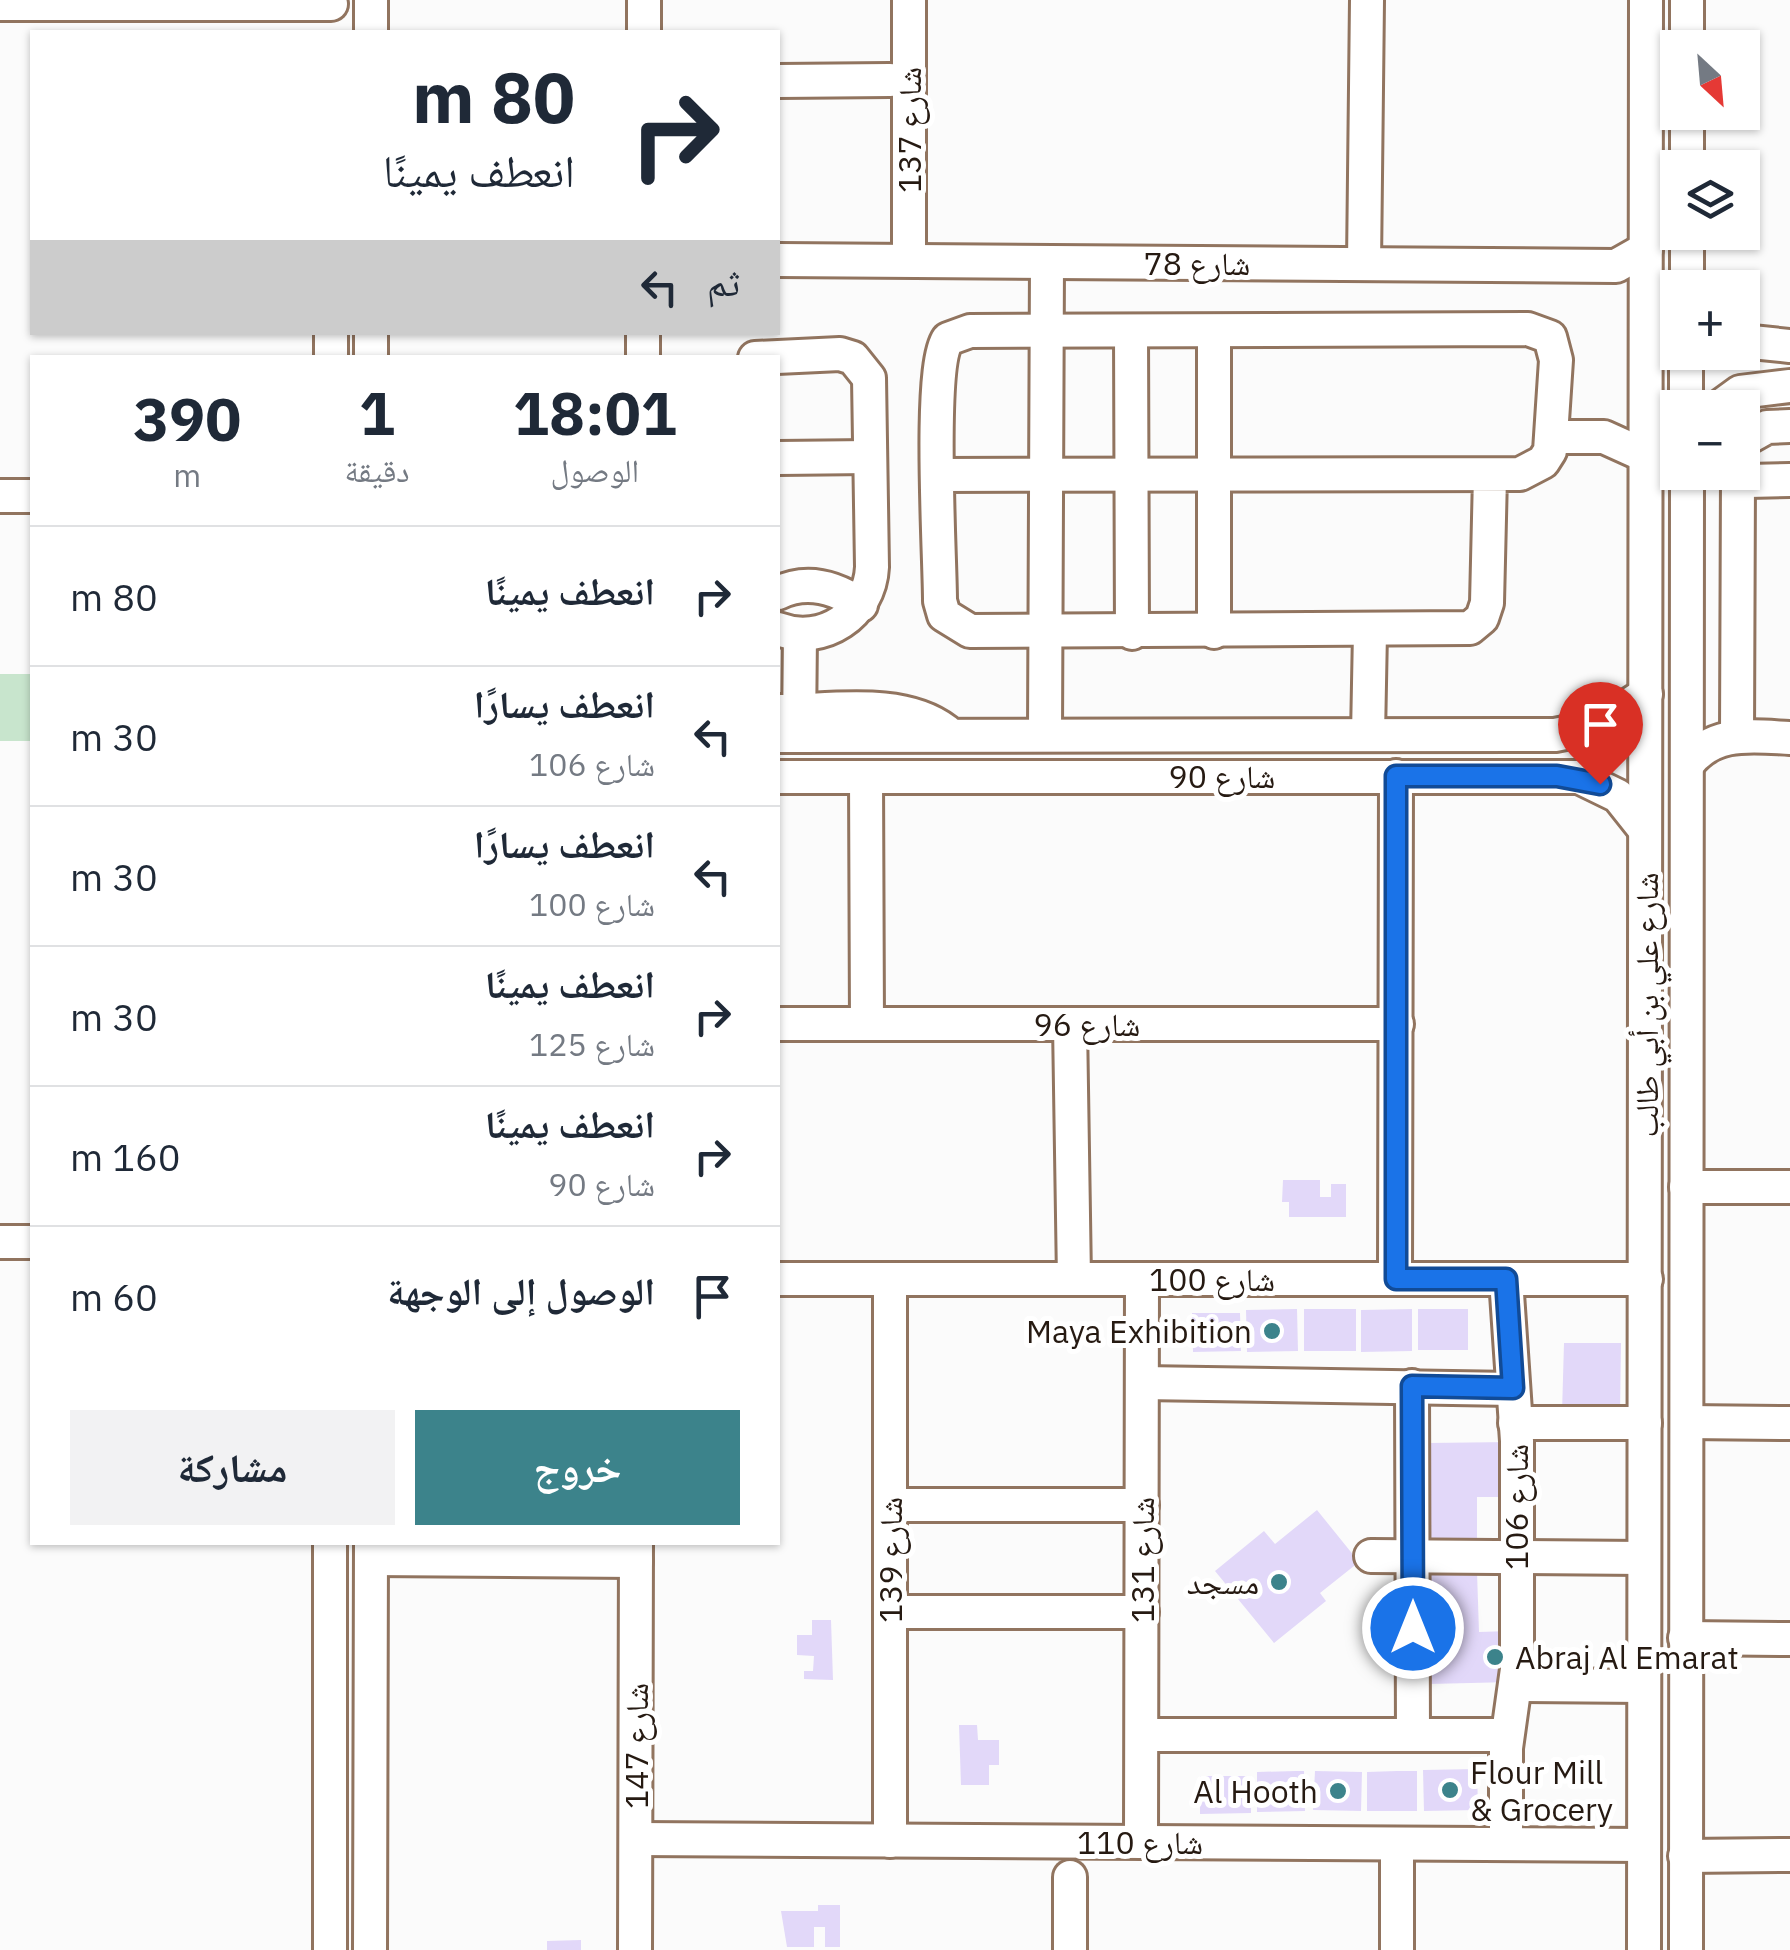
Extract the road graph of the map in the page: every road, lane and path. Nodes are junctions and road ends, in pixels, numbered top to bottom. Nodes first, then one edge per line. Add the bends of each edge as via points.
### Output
1 (371, 0) edge
2 (644, 0) edge
3 (909, 0) edge
4 (1366, 0) edge
5 (1646, 0) edge
6 (1687, 0) edge
7 (0, 4) edge
8 (331, 12) edge
9 (371, 30) edge
10 (644, 30) edge
11 (1687, 30) edge
12 (1660, 36) edge
13 (1646, 44) junction
14 (890, 80) dead end
15 (780, 81) edge
16 (1646, 249) junction
17 (780, 260) edge
18 (909, 260) junction
19 (1047, 262) junction
20 (1364, 264) junction
21 (1616, 266) junction
22 (1645, 284) junction
23 (1047, 332) junction
24 (1130, 332) junction
25 (1214, 332) junction
26 (1760, 343) edge
27 (1790, 346) edge
28 (780, 357) edge
29 (1790, 386) edge
30 (1757, 390) edge
31 (1790, 426) edge
32 (1760, 431) edge
33 (1553, 438) junction
34 (1646, 456) junction
35 (870, 457) junction
36 (780, 458) edge
37 (939, 474) junction
38 (1046, 475) junction
39 (1131, 475) junction
40 (1214, 476) junction
41 (1490, 476) junction
42 (1760, 477) edge
43 (1790, 480) edge
44 (1686, 490) edge
45 (1737, 490) edge
46 (0, 496) edge
47 (30, 496) edge
48 (1646, 549) junction
49 (1687, 549) junction
50 (1736, 549) junction
51 (780, 592) edge
52 (861, 604) junction
53 (789, 632) edge
54 (1046, 632) junction
55 (1214, 632) junction
56 (1370, 632) junction
57 (1132, 633) junction
58 (1646, 694) junction
59 (788, 723) edge
60 (1490, 734) junction
61 (1045, 735) junction
62 (1368, 735) junction
63 (968, 736) junction
64 (1736, 736) junction
65 (1790, 738) edge
66 (1686, 765) junction
67 (954, 776) junction
68 (988, 776) junction
69 (1396, 776) junction
70 (1489, 776) junction
71 (780, 777) edge
72 (866, 777) junction
73 (1645, 830) junction
74 (780, 1024) edge
75 (867, 1024) junction
76 (1070, 1024) junction
77 (1397, 1024) junction
78 (1686, 1187) junction
79 (1790, 1187) edge
80 (0, 1242) edge
81 (30, 1242) edge
82 (780, 1279) edge
83 (890, 1279) junction
84 (1074, 1279) junction
85 (1142, 1279) junction
86 (1396, 1279) junction
87 (1506, 1279) junction
88 (1646, 1279) junction
89 (1142, 1383) junction
90 (1412, 1386) junction
91 (1513, 1388) junction
92 (1687, 1422) junction
93 (1516, 1423) junction
94 (1645, 1423) junction
95 (1790, 1424) edge
96 (890, 1505) junction
97 (1142, 1505) junction
98 (1644, 1510) junction
99 (1686, 1512) junction
100 (330, 1545) edge
101 (371, 1551) edge
102 (636, 1552) edge
103 (1371, 1556) dead end
104 (1413, 1556) junction
105 (1517, 1556) junction
106 (1644, 1568) junction
107 (1686, 1578) junction
108 (890, 1612) junction
109 (1142, 1612) junction
110 (1685, 1638) junction
111 (1790, 1639) edge
112 (1517, 1685) junction
113 (1644, 1686) junction
114 (1142, 1735) junction
115 (1413, 1735) junction
116 (1508, 1735) junction
117 (636, 1839) junction
118 (890, 1841) junction
119 (1142, 1842) junction
120 (1398, 1844) junction
121 (1506, 1844) junction
122 (1644, 1845) junction
123 (1790, 1855) edge
124 (1685, 1856) junction
125 (1070, 1877) dead end
126 (330, 1950) edge
127 (370, 1950) edge
128 (635, 1950) edge
129 (1070, 1950) edge
130 (1397, 1950) edge
131 (1644, 1950) edge
132 (1686, 1950) edge

1 - 9 street
2 - 10 street
3 - 18 street, شارع 137
4 - 20 street
5 - 13 street, شارع علي بن أبي طالب
6 - 11 street
7 - 8 street
12 - 13 street
13 - 16 street, شارع علي بن أبي طالب
14 - 15 street
16 - 21 street, شارع 78
16 - 22 street, شارع علي بن أبي طالب
17 - 18 street, شارع 78
18 - 19 street, شارع 78
19 - 20 street, شارع 78
19 - 23 street
20 - 21 street, شارع 78
21 - 22 street
22 - 34 street, شارع علي بن أبي طالب
23 - 24 street
23 - 37 street via 970,331 948,339 938,362
23 - 38 street
24 - 25 street
24 - 39 street
25 - 33 street via 1540,330 1556,347
25 - 40 street
26 - 27 street
28 - 35 street via 840,354 863,366
29 - 30 street
31 - 32 street
33 - 34 street via 1604,437
33 - 41 street via 1544,462 1533,470
34 - 48 street, شارع علي بن أبي طالب
35 - 36 street
35 - 52 street via 871,580
37 - 38 street
37 - 54 street via 944,615 970,631
38 - 39 street
38 - 54 street
39 - 40 street
39 - 57 street
40 - 41 street
40 - 55 street
41 - 56 street via 1482,618 1456,632
42 - 43 street
44 - 49 street, شارع علي بن أبي طالب
45 - 50 street
46 - 47 street
48 - 49 street
48 - 58 street, شارع علي بن أبي طالب
49 - 50 street
49 - 66 street, شارع علي بن أبي طالب
50 - 64 street
51 - 52 street via 825,587
52 - 53 street via 834,626
53 - 59 street
54 - 57 street
54 - 61 street
55 - 56 street
55 - 57 street
56 - 62 street
58 - 60 street, شارع 90 via 1595,728
58 - 73 street, شارع علي بن أبي طالب
59 - 63 street, شارع 90
60 - 62 street, شارع 90
60 - 70 street via 1499,751
61 - 62 street, شارع 90
61 - 63 street, شارع 90
63 - 67 street
63 - 68 street via 973,758
64 - 65 street
64 - 66 street via 1708,744
66 - 78 street, شارع علي بن أبي طالب
67 - 68 street, شارع 90
67 - 72 street, شارع 90
68 - 69 street, شارع 90
69 - 70 street, شارع 90
69 - 77 street
70 - 73 street, شارع 90 via 1579,777 1600,784 1634,811
71 - 72 street, شارع 90
72 - 75 street
73 - 88 street, شارع علي بن أبي طالب
74 - 75 street, شارع 96
75 - 76 street, شارع 96
76 - 77 street, شارع 96
76 - 84 street
77 - 86 street
78 - 79 street
78 - 92 street, شارع علي بن أبي طالب
80 - 81 street
82 - 83 street, شارع 100
83 - 84 street, شارع 100
83 - 96 street, شارع 139
84 - 85 street, شارع 100
85 - 86 street, شارع 100
85 - 89 street, شارع 131
86 - 87 street, شارع 100
87 - 88 street, شارع 100
87 - 91 street, شارع 106
88 - 94 street, شارع علي بن أبي طالب
89 - 90 street
89 - 97 street, شارع 131
90 - 91 street
90 - 104 street
91 - 93 street, شارع 106
92 - 95 street
92 - 99 street, شارع علي بن أبي طالب
93 - 94 street
93 - 105 street, شارع 106
94 - 98 street, شارع علي بن أبي طالب
96 - 97 street
96 - 108 street, شارع 139
97 - 109 street, شارع 131
98 - 99 street via 1665,1520
98 - 106 street, شارع علي بن أبي طالب
99 - 107 street, شارع علي بن أبي طالب
100 - 126 street
101 - 102 street
101 - 127 street
102 - 117 street, شارع 147
103 - 104 street
104 - 105 street
104 - 115 street
105 - 106 street
105 - 112 street, شارع 106
106 - 107 street
106 - 113 street, شارع علي بن أبي طالب
107 - 110 street, شارع علي بن أبي طالب
108 - 109 street
108 - 118 street, شارع 139
109 - 114 street, شارع 131
110 - 111 street
110 - 124 street, شارع علي بن أبي طالب
112 - 113 street
112 - 116 street, شارع 106
113 - 122 street, شارع علي بن أبي طالب
114 - 115 street
114 - 119 street, شارع 131
115 - 116 street
116 - 121 street, شارع 106
117 - 118 street, شارع 110
117 - 128 street, شارع 147
118 - 119 street, شارع 110
119 - 120 street, شارع 110
120 - 121 street, شارع 110
120 - 130 street
121 - 122 street, شارع 110
122 - 131 street, شارع علي بن أبي طالب
123 - 124 street
124 - 132 street, شارع علي بن أبي طالب
125 - 129 street

